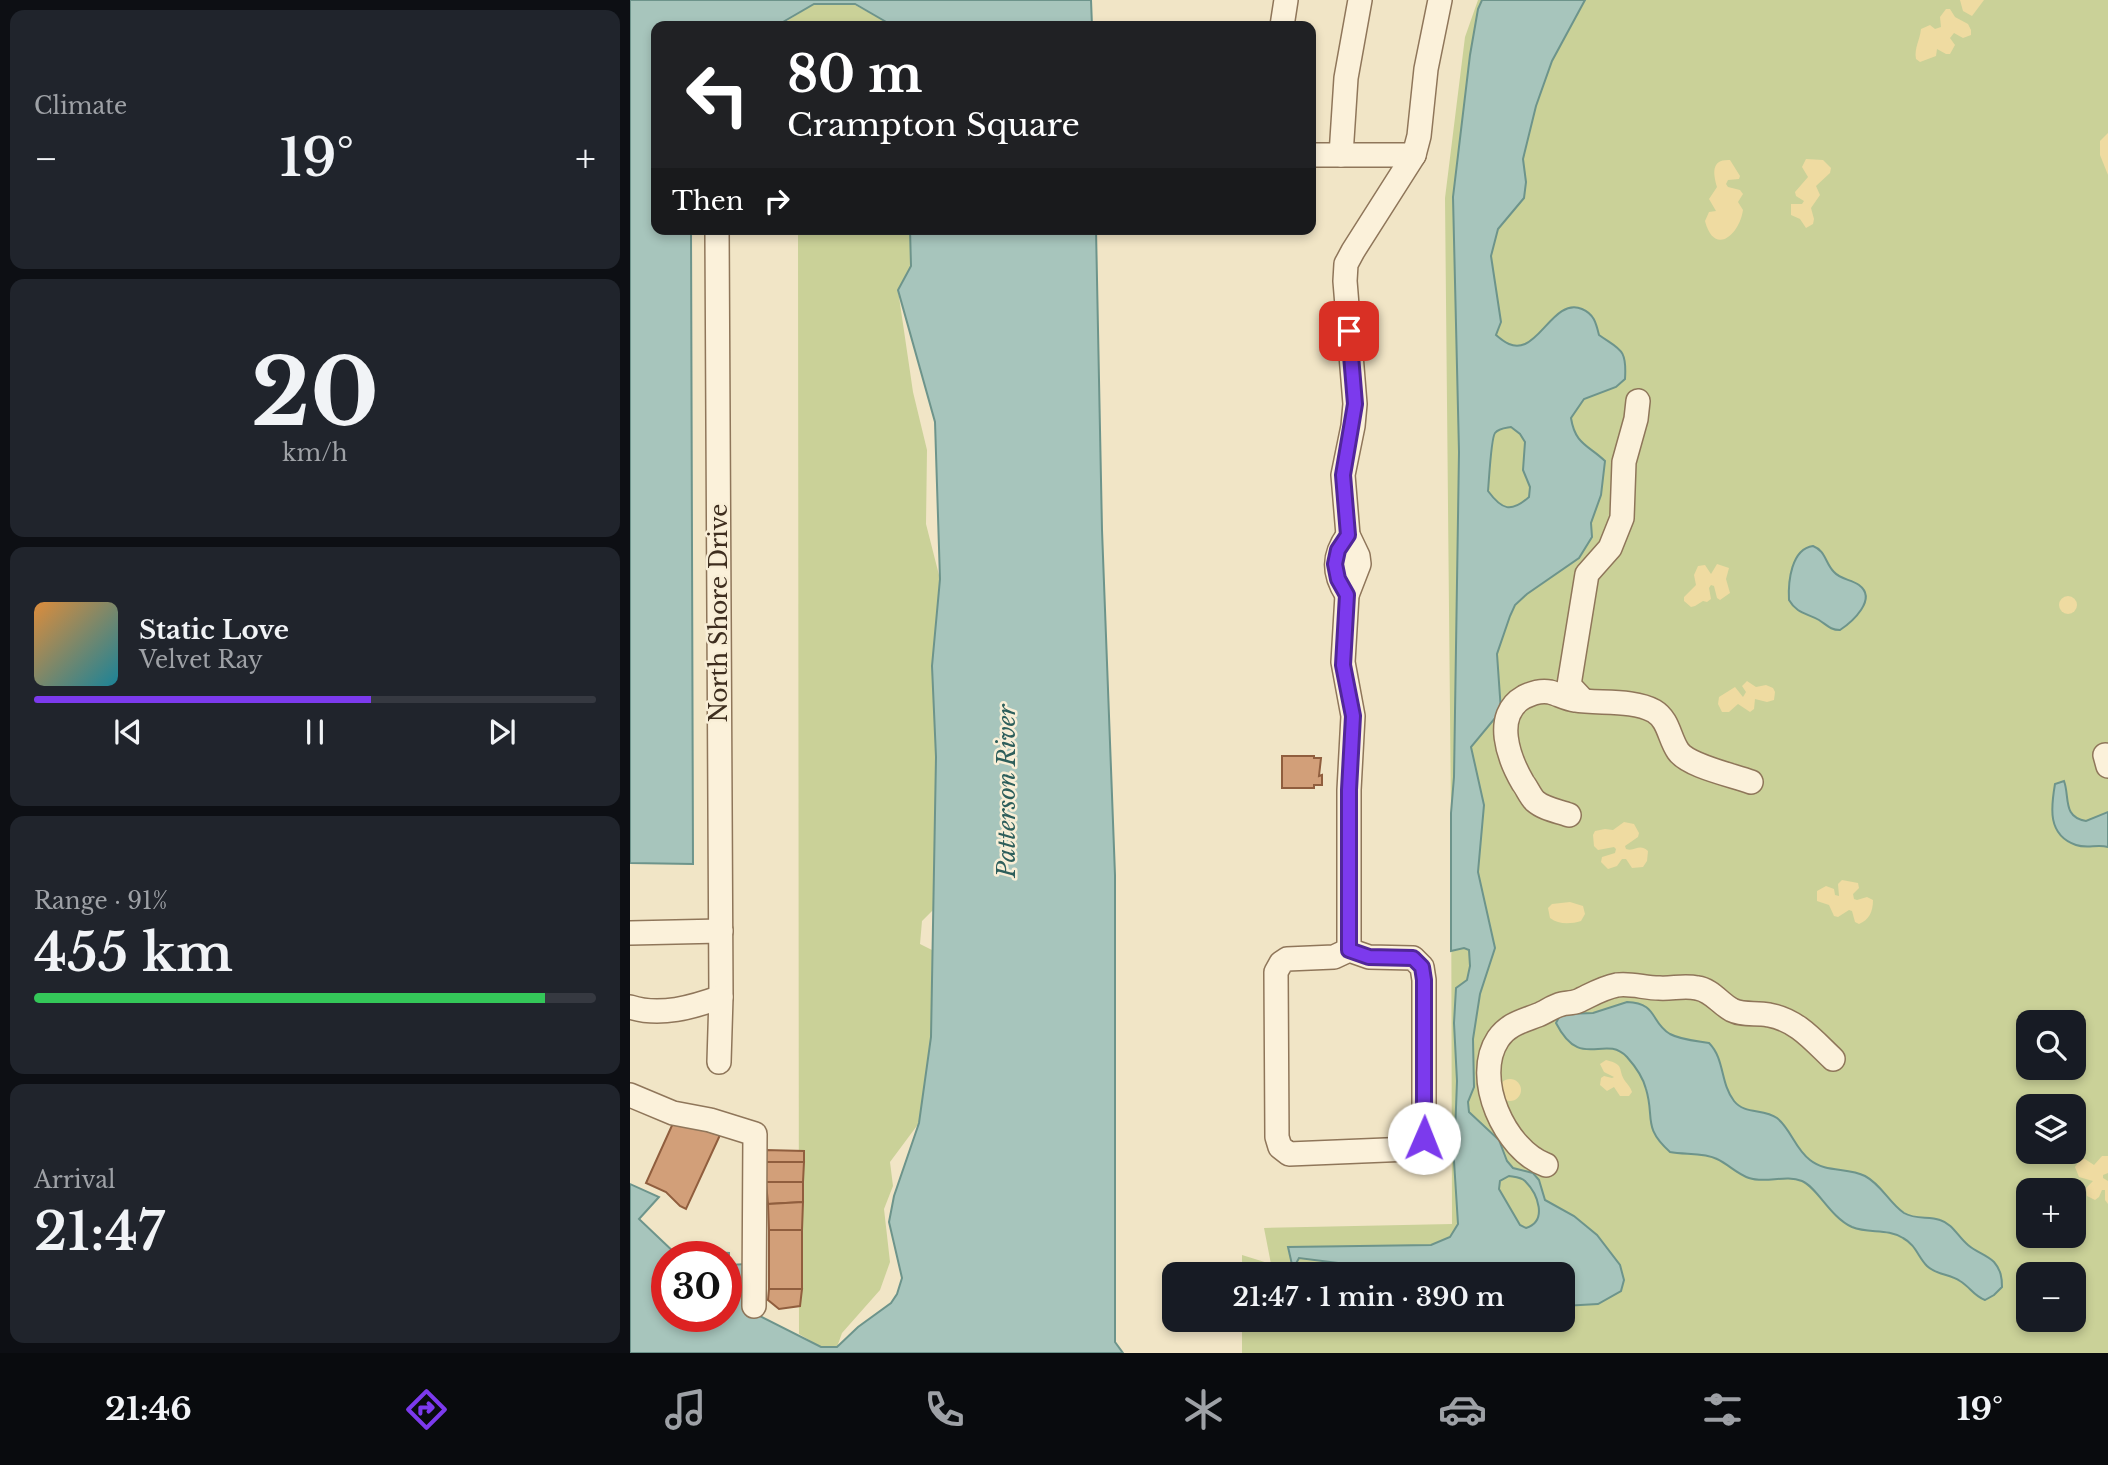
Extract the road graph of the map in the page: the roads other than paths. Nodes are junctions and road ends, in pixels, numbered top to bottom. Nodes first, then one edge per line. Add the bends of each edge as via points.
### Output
1 (1286, 0) edge
2 (1360, 0) edge
3 (1440, 0) edge
4 (1283, 21) edge
5 (1316, 155) edge
6 (1340, 155) junction
7 (1414, 155) junction
8 (717, 235) edge
9 (1638, 401) dead end
10 (1583, 701) junction
11 (1751, 782) dead end
12 (1569, 815) dead end
13 (721, 930) junction
14 (630, 933) edge
15 (1349, 950) junction
16 (721, 997) junction
17 (633, 1010) edge
18 (1833, 1059) dead end
19 (719, 1062) dead end
20 (630, 1094) edge
21 (1546, 1165) dead end
22 (754, 1306) dead end

1 - 4 street
2 - 6 street via 1346,78
3 - 7 street
5 - 6 street
6 - 7 street
7 - 15 street via 1346,264 1355,404 1343,475 1348,535 1335,564 1347,595 1343,665 1353,716
8 - 13 street, North Shore Drive
9 - 10 street via 1624,461 1622,518 1610,548 1587,574 1585,583 1569,685
10 - 11 street via 1630,704 1656,712 1679,753 1693,764
10 - 12 street via 1549,692 1532,693 1507,717 1506,739 1516,770 1534,800
13 - 14 street
13 - 16 street, North Shore Drive
15 - 15 street via 1369,957 1413,958 1422,967 1424,1138 1410,1149 1289,1154 1279,1147 1278,1140 1276,972 1287,959 1335,957
16 - 17 street via 685,1009
16 - 19 street, North Shore Drive
18 - 21 street via 1785,1019 1732,1010 1700,988 1620,984 1560,1004 1511,1026 1492,1052 1490,1084 1498,1115 1525,1152
20 - 22 street via 673,1113 755,1134

